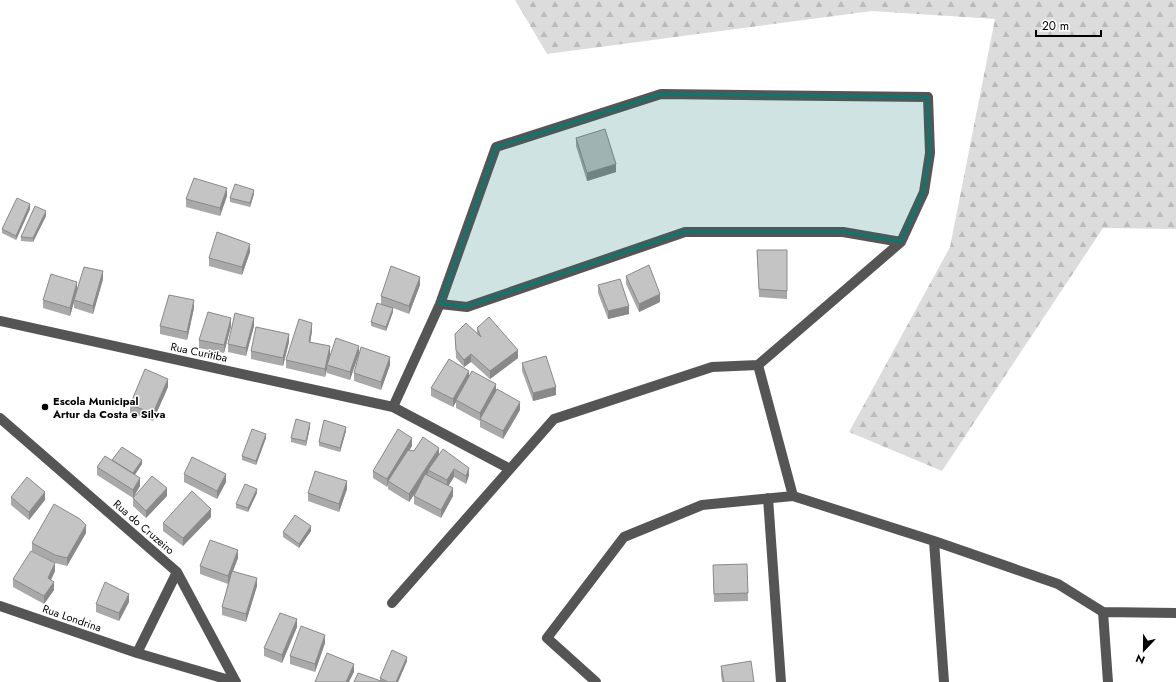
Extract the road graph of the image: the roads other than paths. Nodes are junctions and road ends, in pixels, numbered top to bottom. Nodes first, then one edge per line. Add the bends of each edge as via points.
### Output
1 (901, 242) junction
2 (440, 304) junction
3 (0, 320) edge
4 (758, 365) junction
5 (393, 407) junction
6 (0, 418) edge
7 (510, 469) junction
8 (793, 496) junction
9 (768, 498) junction
10 (934, 541) junction
11 (177, 572) junction
12 (392, 603) dead end
13 (0, 606) edge
14 (1103, 612) junction
15 (1176, 613) edge
16 (136, 653) junction
17 (236, 682) edge
18 (596, 682) edge
19 (781, 682) edge
20 (944, 682) edge
21 (1108, 682) edge

1 - 2 street via 843,232 685,232 468,307
1 - 2 street via 924,192 930,154 928,97 661,94 496,148
1 - 4 street
2 - 5 street
3 - 5 street, Rua Curitiba
4 - 7 street via 712,367 554,419
4 - 8 street
5 - 7 street, Rua Curitiba
6 - 11 street, Rua do Cruzeiro
7 - 12 street
8 - 9 street
8 - 10 street
9 - 18 street via 702,505 624,537 547,638
9 - 19 street
10 - 14 street via 1058,584
10 - 20 street
11 - 16 street
11 - 17 street, Rua do Cruzeiro
13 - 16 street, Rua Londrina
14 - 15 street
14 - 21 street
16 - 17 street, Rua Londrina

